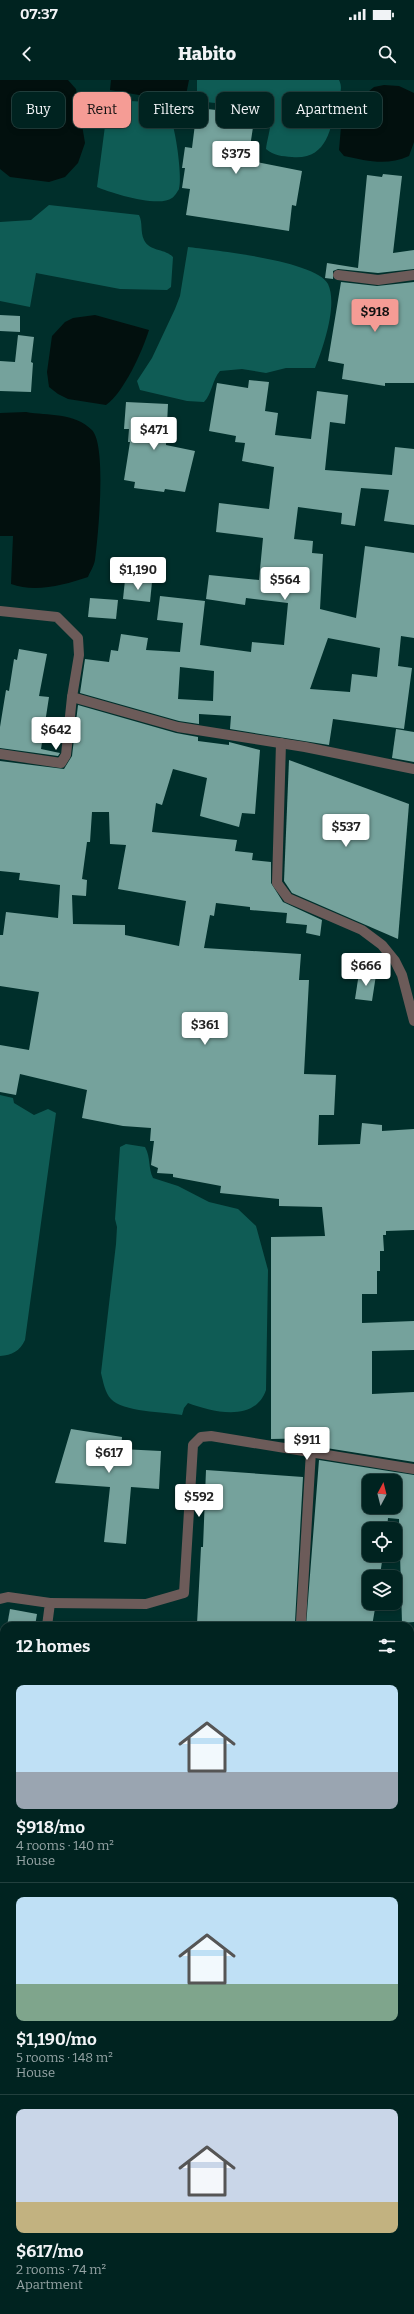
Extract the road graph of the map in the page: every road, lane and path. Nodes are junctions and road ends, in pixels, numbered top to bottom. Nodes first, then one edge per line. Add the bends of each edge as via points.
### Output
1 (338, 275) dead end
2 (414, 275) edge
3 (0, 611) edge
4 (72, 697) junction
5 (281, 743) junction
6 (0, 754) edge
7 (414, 769) edge
8 (414, 1021) edge
9 (311, 1451) junction
10 (414, 1468) edge
11 (0, 1599) edge
12 (50, 1603) junction
13 (48, 1622) edge
14 (301, 1622) dead end

1 - 2 street via 378,280
3 - 4 street via 57,617 78,638 79,655
4 - 5 street via 178,727
4 - 6 street via 66,755 61,763
5 - 7 street
5 - 8 street via 277,883 288,898 362,930 382,945 402,975
9 - 10 street
9 - 12 street via 212,1436 201,1437 193,1445 184,1593 146,1604
9 - 14 street
11 - 12 street via 8,1597
12 - 13 street

